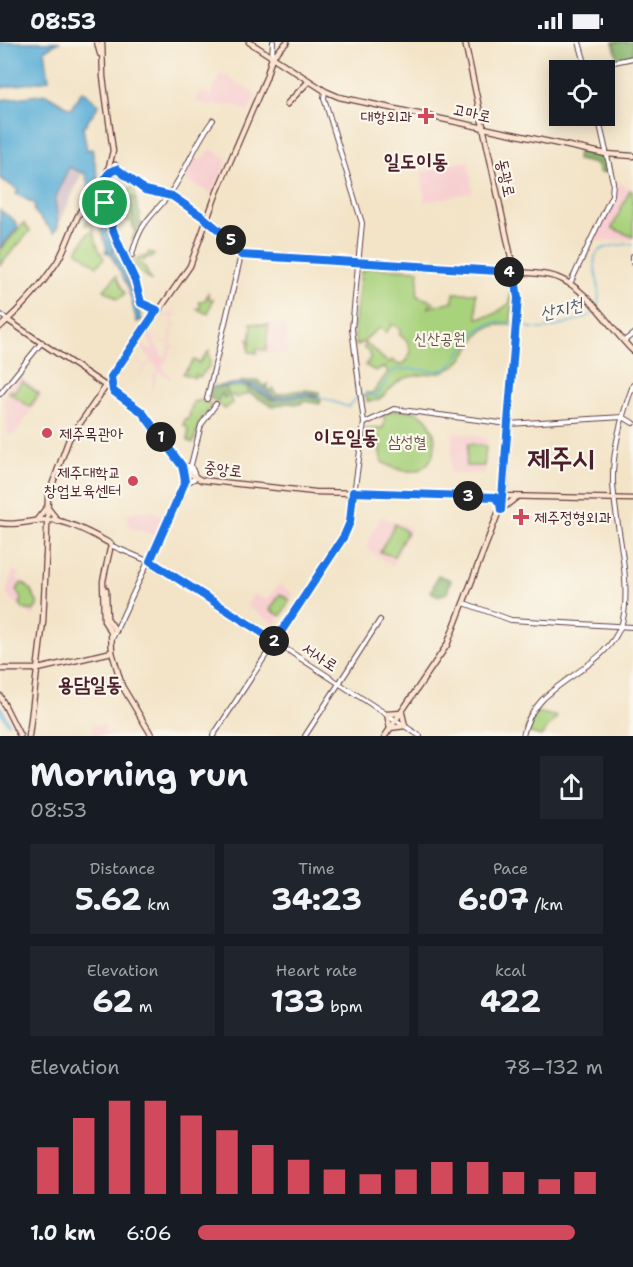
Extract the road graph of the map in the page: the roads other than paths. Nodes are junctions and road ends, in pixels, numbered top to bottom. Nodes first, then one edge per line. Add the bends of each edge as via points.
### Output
1 (97, 42) edge
2 (102, 42) edge
3 (249, 42) edge
4 (273, 42) edge
5 (287, 42) edge
6 (465, 42) edge
7 (579, 42) edge
8 (101, 56) junction
9 (272, 57) junction
10 (633, 58) edge
11 (584, 60) edge
12 (615, 62) edge
13 (309, 81) junction
14 (325, 91) junction
15 (287, 104) dead end
16 (213, 120) dead end
17 (600, 126) edge
18 (483, 128) junction
19 (606, 154) junction
20 (633, 156) edge
21 (115, 166) junction
22 (101, 190) junction
23 (155, 194) junction
24 (169, 195) junction
25 (162, 202) junction
26 (206, 223) junction
27 (242, 253) junction
28 (633, 256) edge
29 (126, 260) junction
30 (633, 263) edge
31 (360, 264) junction
32 (514, 272) junction
33 (527, 273) junction
34 (570, 284) junction
35 (517, 286) junction
36 (159, 308) junction
37 (0, 314) edge
38 (9, 321) junction
39 (0, 327) edge
40 (633, 334) edge
41 (624, 341) junction
42 (42, 342) junction
43 (633, 351) edge
44 (111, 377) junction
45 (97, 379) junction
46 (106, 385) junction
47 (633, 385) edge
48 (113, 391) junction
49 (0, 394) edge
50 (100, 394) junction
51 (207, 397) dead end
52 (216, 404) dead end
53 (622, 417) junction
54 (364, 423) junction
55 (633, 423) edge
56 (508, 424) junction
57 (182, 466) junction
58 (191, 466) junction
59 (196, 478) junction
60 (187, 480) junction
61 (505, 481) junction
62 (353, 492) junction
63 (495, 496) junction
64 (504, 496) junction
65 (517, 496) junction
66 (614, 499) junction
67 (633, 499) edge
68 (47, 507) junction
69 (501, 510) junction
70 (47, 520) junction
71 (36, 521) junction
72 (0, 523) edge
73 (60, 523) junction
74 (46, 530) junction
75 (110, 546) junction
76 (151, 559) junction
77 (464, 603) junction
78 (380, 620) dead end
79 (621, 625) junction
80 (633, 627) edge
81 (116, 631) junction
82 (112, 640) junction
83 (275, 641) junction
84 (112, 652) junction
85 (39, 657) junction
86 (49, 666) junction
87 (0, 669) edge
88 (38, 669) junction
89 (28, 670) junction
90 (37, 680) junction
91 (339, 683) junction
92 (0, 696) edge
93 (402, 713) junction
94 (387, 714) junction
95 (396, 720) junction
96 (405, 726) junction
97 (390, 728) junction
98 (30, 734) edge
99 (18, 735) edge
100 (152, 735) edge
101 (213, 736) edge
102 (305, 736) edge
103 (385, 736) edge
104 (420, 736) edge
105 (523, 736) edge

1 - 8 main road
2 - 8 main road
3 - 9 main road, 고마로
4 - 9 street
5 - 9 main road
6 - 18 main road, 동광로
7 - 11 street
8 - 21 main road
9 - 13 main road, 고마로
9 - 26 main road
10 - 12 street
13 - 14 main road, 고마로
13 - 15 main road
14 - 18 main road, 고마로
14 - 31 street via 362,224
16 - 24 street
17 - 19 street
18 - 19 main road, 고마로
18 - 32 main road, 동광로
19 - 20 main road, 고마로
19 - 34 street via 612,195
21 - 22 main road
21 - 23 main road
22 - 29 main road
22 - 38 main road via 90,195 56,265
23 - 24 main road
23 - 25 main road
24 - 25 street
24 - 26 main road
25 - 29 street via 144,222 132,255
26 - 27 main road
26 - 27 main road via 233,239
26 - 36 main road via 190,266
27 - 31 main road
27 - 51 street
28 - 30 street
29 - 36 main road via 142,304
31 - 32 main road
31 - 54 street via 352,329
32 - 33 main road
32 - 35 main road, 동광로
33 - 34 main road via 550,275
33 - 35 main road via 521,275
34 - 41 main road
35 - 56 main road, 동광로
36 - 44 main road
37 - 38 street, 중앙로
38 - 39 main road
38 - 42 main road, 중앙로
40 - 41 street
41 - 43 main road
42 - 45 main road, 중앙로
42 - 49 street
44 - 45 main road
44 - 46 main road
44 - 48 main road
45 - 46 main road, 중앙로
45 - 50 main road
46 - 48 main road, 중앙로
46 - 50 main road
47 - 53 street
48 - 50 main road
48 - 57 main road, 중앙로 via 142,412
50 - 68 main road via 70,437 52,482
52 - 58 street via 202,423
53 - 55 street
53 - 56 street
53 - 66 street
54 - 56 street via 394,409
54 - 62 street
56 - 61 main road, 동광로
57 - 58 street
57 - 60 main road, 중앙로
57 - 60 street
58 - 59 street
58 - 60 street
59 - 60 main road, 중앙로
59 - 60 street
59 - 62 main road, 중앙로 via 315,492
60 - 76 street
61 - 63 main road
61 - 64 main road, 동광로
61 - 65 main road via 507,489
62 - 63 main road, 중앙로
62 - 83 street via 350,522 344,536
63 - 64 main road, 중앙로
63 - 69 main road
64 - 65 main road, 중앙로
64 - 69 main road, 동광로
65 - 66 main road, 중앙로
65 - 69 main road
66 - 67 main road, 중앙로
66 - 79 street via 626,594
68 - 70 main road
68 - 71 main road
68 - 73 main road
69 - 77 main road, 동광로
70 - 71 main road, 서사로
70 - 73 main road, 서사로
70 - 74 main road
71 - 72 main road, 서사로
71 - 74 main road
73 - 74 main road
73 - 75 main road, 서사로
74 - 85 main road
75 - 76 street, 서사로
75 - 81 main road via 107,618
75 - 82 main road via 103,581 103,615
76 - 81 street
76 - 83 street, 서사로
77 - 79 street via 511,620
77 - 93 main road, 동광로 via 447,645
78 - 91 street
79 - 80 street
79 - 105 street via 607,651 538,702
81 - 82 street
82 - 84 main road
83 - 91 street, 서사로
83 - 101 street
84 - 86 main road
84 - 100 main road via 122,686
85 - 86 main road via 42,664
85 - 88 main road
85 - 89 main road
86 - 88 main road
87 - 89 main road
88 - 89 main road
88 - 90 main road
89 - 90 main road
90 - 98 main road
91 - 94 street, 서사로
91 - 102 street
92 - 99 main road
93 - 94 main road
93 - 95 main road, 동광로
93 - 96 main road
94 - 95 street, 서사로
94 - 97 main road
95 - 96 street, 서사로
95 - 97 main road, 동광로
96 - 97 main road
96 - 104 street, 서사로
97 - 103 main road, 동광로

